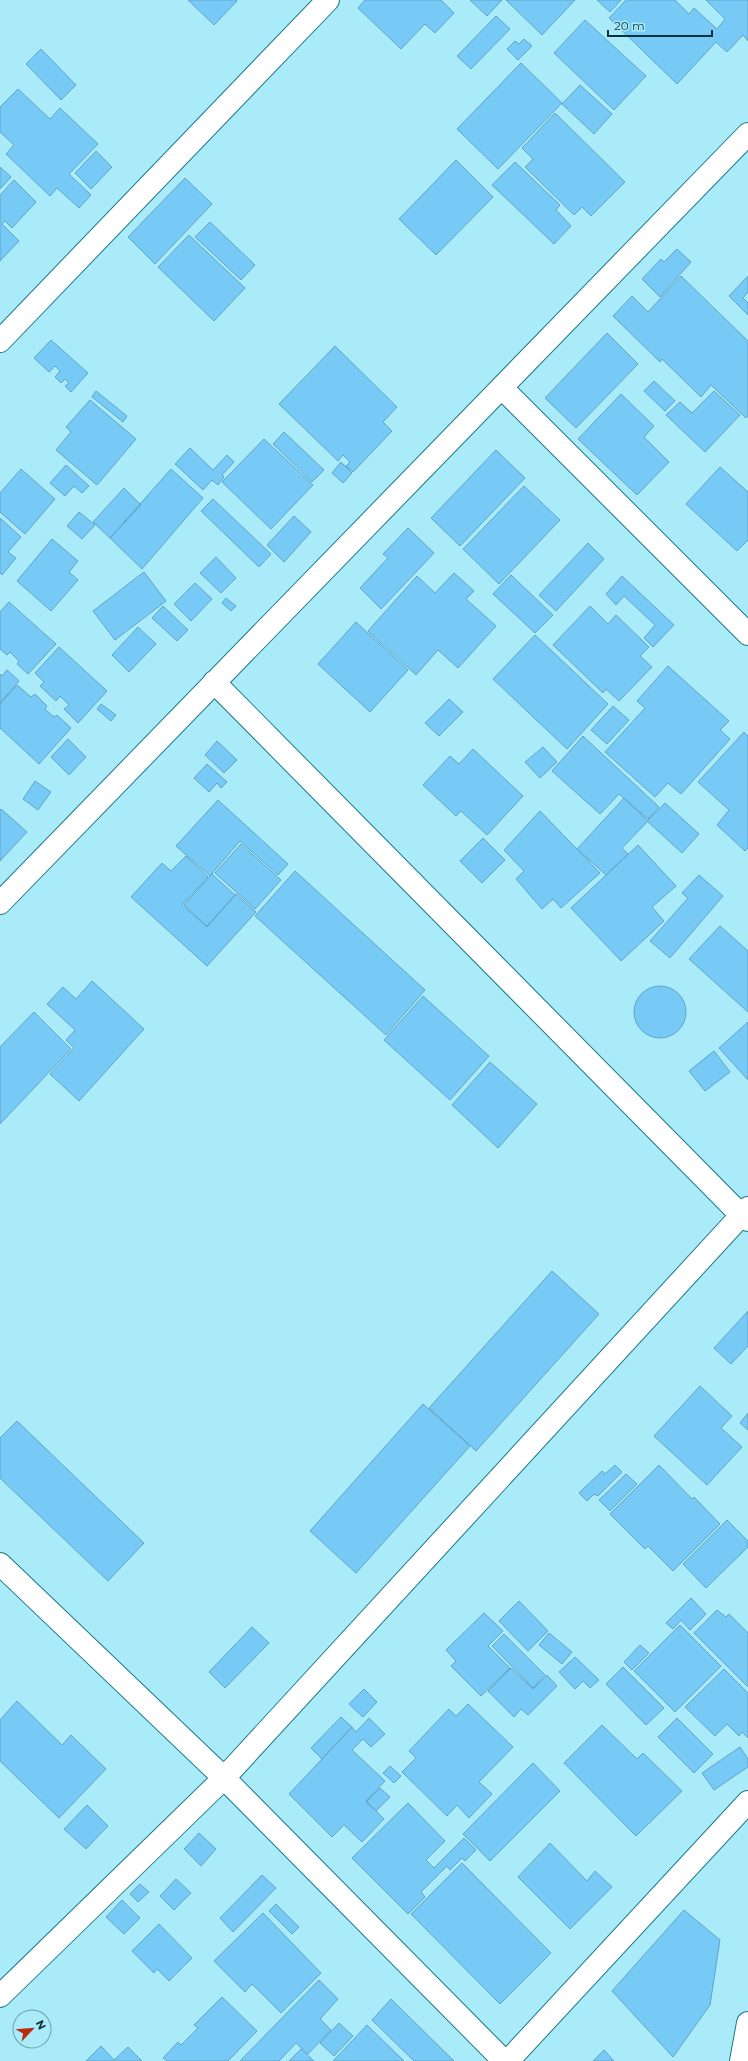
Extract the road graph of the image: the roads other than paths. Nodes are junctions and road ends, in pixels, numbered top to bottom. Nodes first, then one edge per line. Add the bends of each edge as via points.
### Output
1 (328, 0) edge
2 (748, 134) edge
3 (0, 341) edge
4 (502, 388) junction
5 (748, 634) edge
6 (214, 682) junction
7 (0, 903) edge
8 (746, 1214) edge
9 (0, 1564) edge
10 (224, 1778) junction
11 (748, 1802) edge
12 (0, 1996) edge
13 (748, 2023) edge
14 (504, 2061) edge
15 (508, 2061) edge
16 (740, 2061) edge

1 - 3 street
2 - 4 street
4 - 5 street
4 - 6 street
6 - 7 street
6 - 8 street
8 - 10 street
9 - 10 street
10 - 12 street
10 - 14 street
11 - 15 street
13 - 16 street

